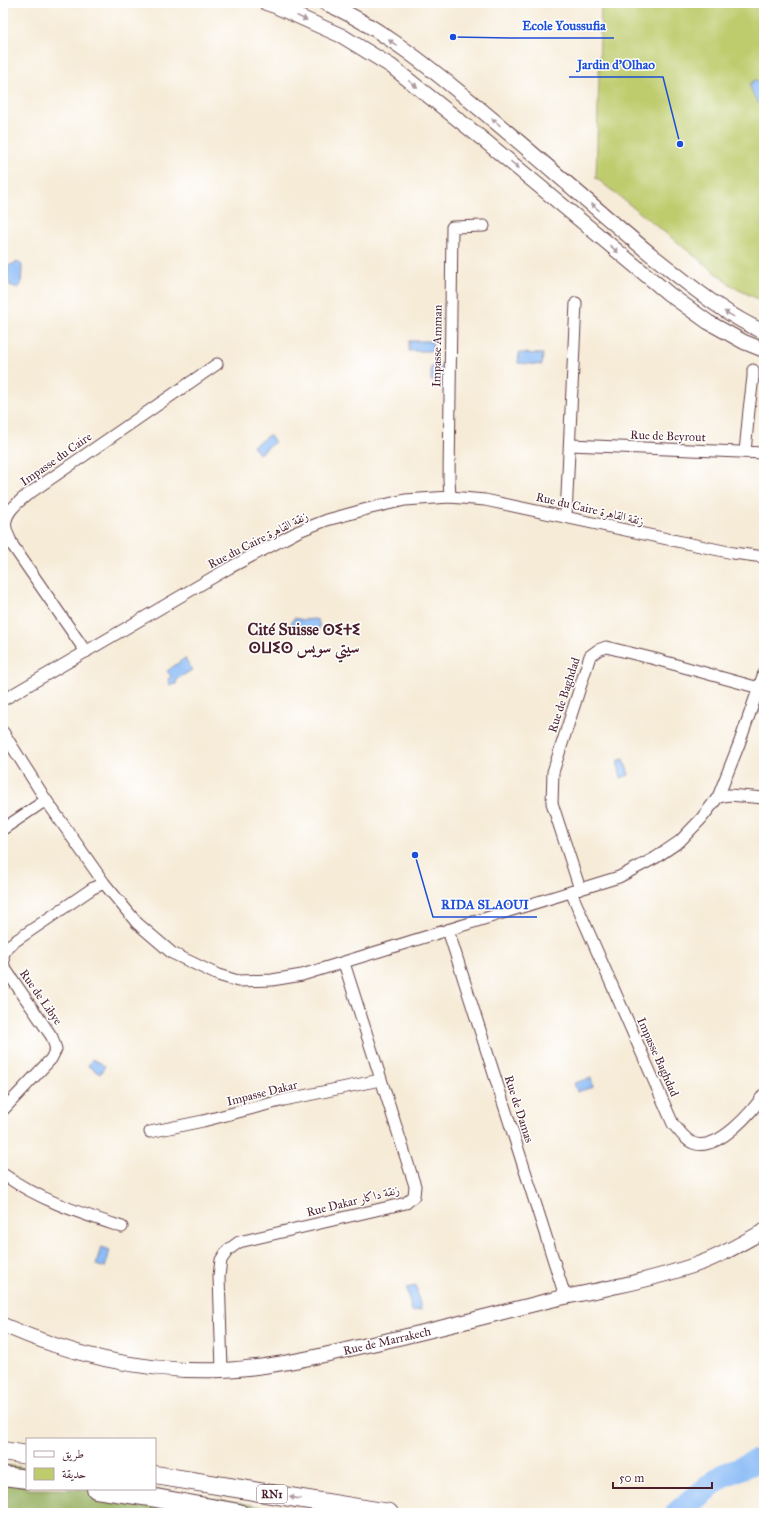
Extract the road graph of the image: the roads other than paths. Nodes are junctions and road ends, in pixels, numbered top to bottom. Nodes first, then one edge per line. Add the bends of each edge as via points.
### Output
1 (266, 3) edge
2 (325, 3) edge
3 (343, 7) edge
4 (484, 226) dead end
5 (576, 303) dead end
6 (764, 332) edge
7 (764, 350) edge
8 (217, 364) dead end
9 (753, 370) dead end
10 (570, 445) junction
11 (745, 452) junction
12 (764, 453) edge
13 (450, 497) junction
14 (566, 516) junction
15 (764, 557) edge
16 (86, 652) junction
17 (764, 672) edge
18 (759, 688) junction
19 (3, 700) edge
20 (3, 732) edge
21 (718, 797) junction
22 (764, 798) edge
23 (46, 800) junction
24 (3, 829) edge
25 (104, 883) junction
26 (575, 891) junction
27 (448, 930) junction
28 (344, 963) junction
29 (380, 1080) junction
30 (764, 1094) edge
31 (3, 1110) edge
32 (150, 1132) dead end
33 (3, 1174) edge
34 (122, 1227) dead end
35 (764, 1231) edge
36 (565, 1296) junction
37 (3, 1325) edge
38 (222, 1370) junction
39 (3, 1451) edge
40 (26, 1455) edge
41 (156, 1475) edge
42 (3, 1476) edge
43 (26, 1479) edge
44 (103, 1490) edge
45 (239, 1513) edge
46 (389, 1513) edge

1 -> 7 street via 342,36 391,66 669,294 708,322
2 - 3 street
6 -> 3 street via 718,307 630,237 491,117 431,69
4 - 13 street, Impasse Amman via 452,227
5 - 10 street
8 - 16 street, Impasse du Caire via 27,495 13,507 6,518 6,528 13,546
9 - 11 street
10 - 11 street, Rue de Beyrout
10 - 14 street
11 - 12 street, Rue de Beyrout
13 - 14 street, Rue du Caire زنقة القاهرة via 485,500
13 - 16 street, Rue du Caire زنقة القاهرة via 405,500 382,505 298,531 229,568
14 - 15 street, Rue du Caire زنقة القاهرة via 732,553
16 - 19 street, Rue du Caire زنقة القاهرة
17 - 18 street
18 - 21 street
18 - 26 street, Rue de Baghdad via 606,647 590,656 553,772 552,803
20 - 23 street
21 - 22 street via 729,795
21 - 26 street via 702,819 680,841 655,858 619,877
23 - 24 street
23 - 25 street
25 - 28 street via 137,923 172,953 218,975 238,981 272,980 302,976
25 - 31 street, Rue de Libye via 8,946 3,955 4,966 52,1037 56,1049 51,1059
26 - 27 street
26 - 30 street, Impasse Baghdad via 673,1124 685,1137 696,1144 712,1143 740,1122
27 - 28 street
27 - 36 street, Rue de Damas
28 - 29 street, Rue Dakar زنقة داكار
29 - 32 street, Impasse Dakar
29 - 38 street, Rue Dakar زنقة داكار via 415,1186 414,1196 406,1203 239,1242 228,1250 221,1260 219,1276
33 - 34 street via 37,1195
35 - 36 street, Rue de Marrakech via 691,1267 612,1288
36 - 38 street, Rue de Marrakech via 307,1359
37 - 38 street, Rue de Marrakech via 43,1342 131,1365 174,1370
39 - 40 highway
46 -> 41 highway, RN1
42 - 43 highway
44 - 45 highway

